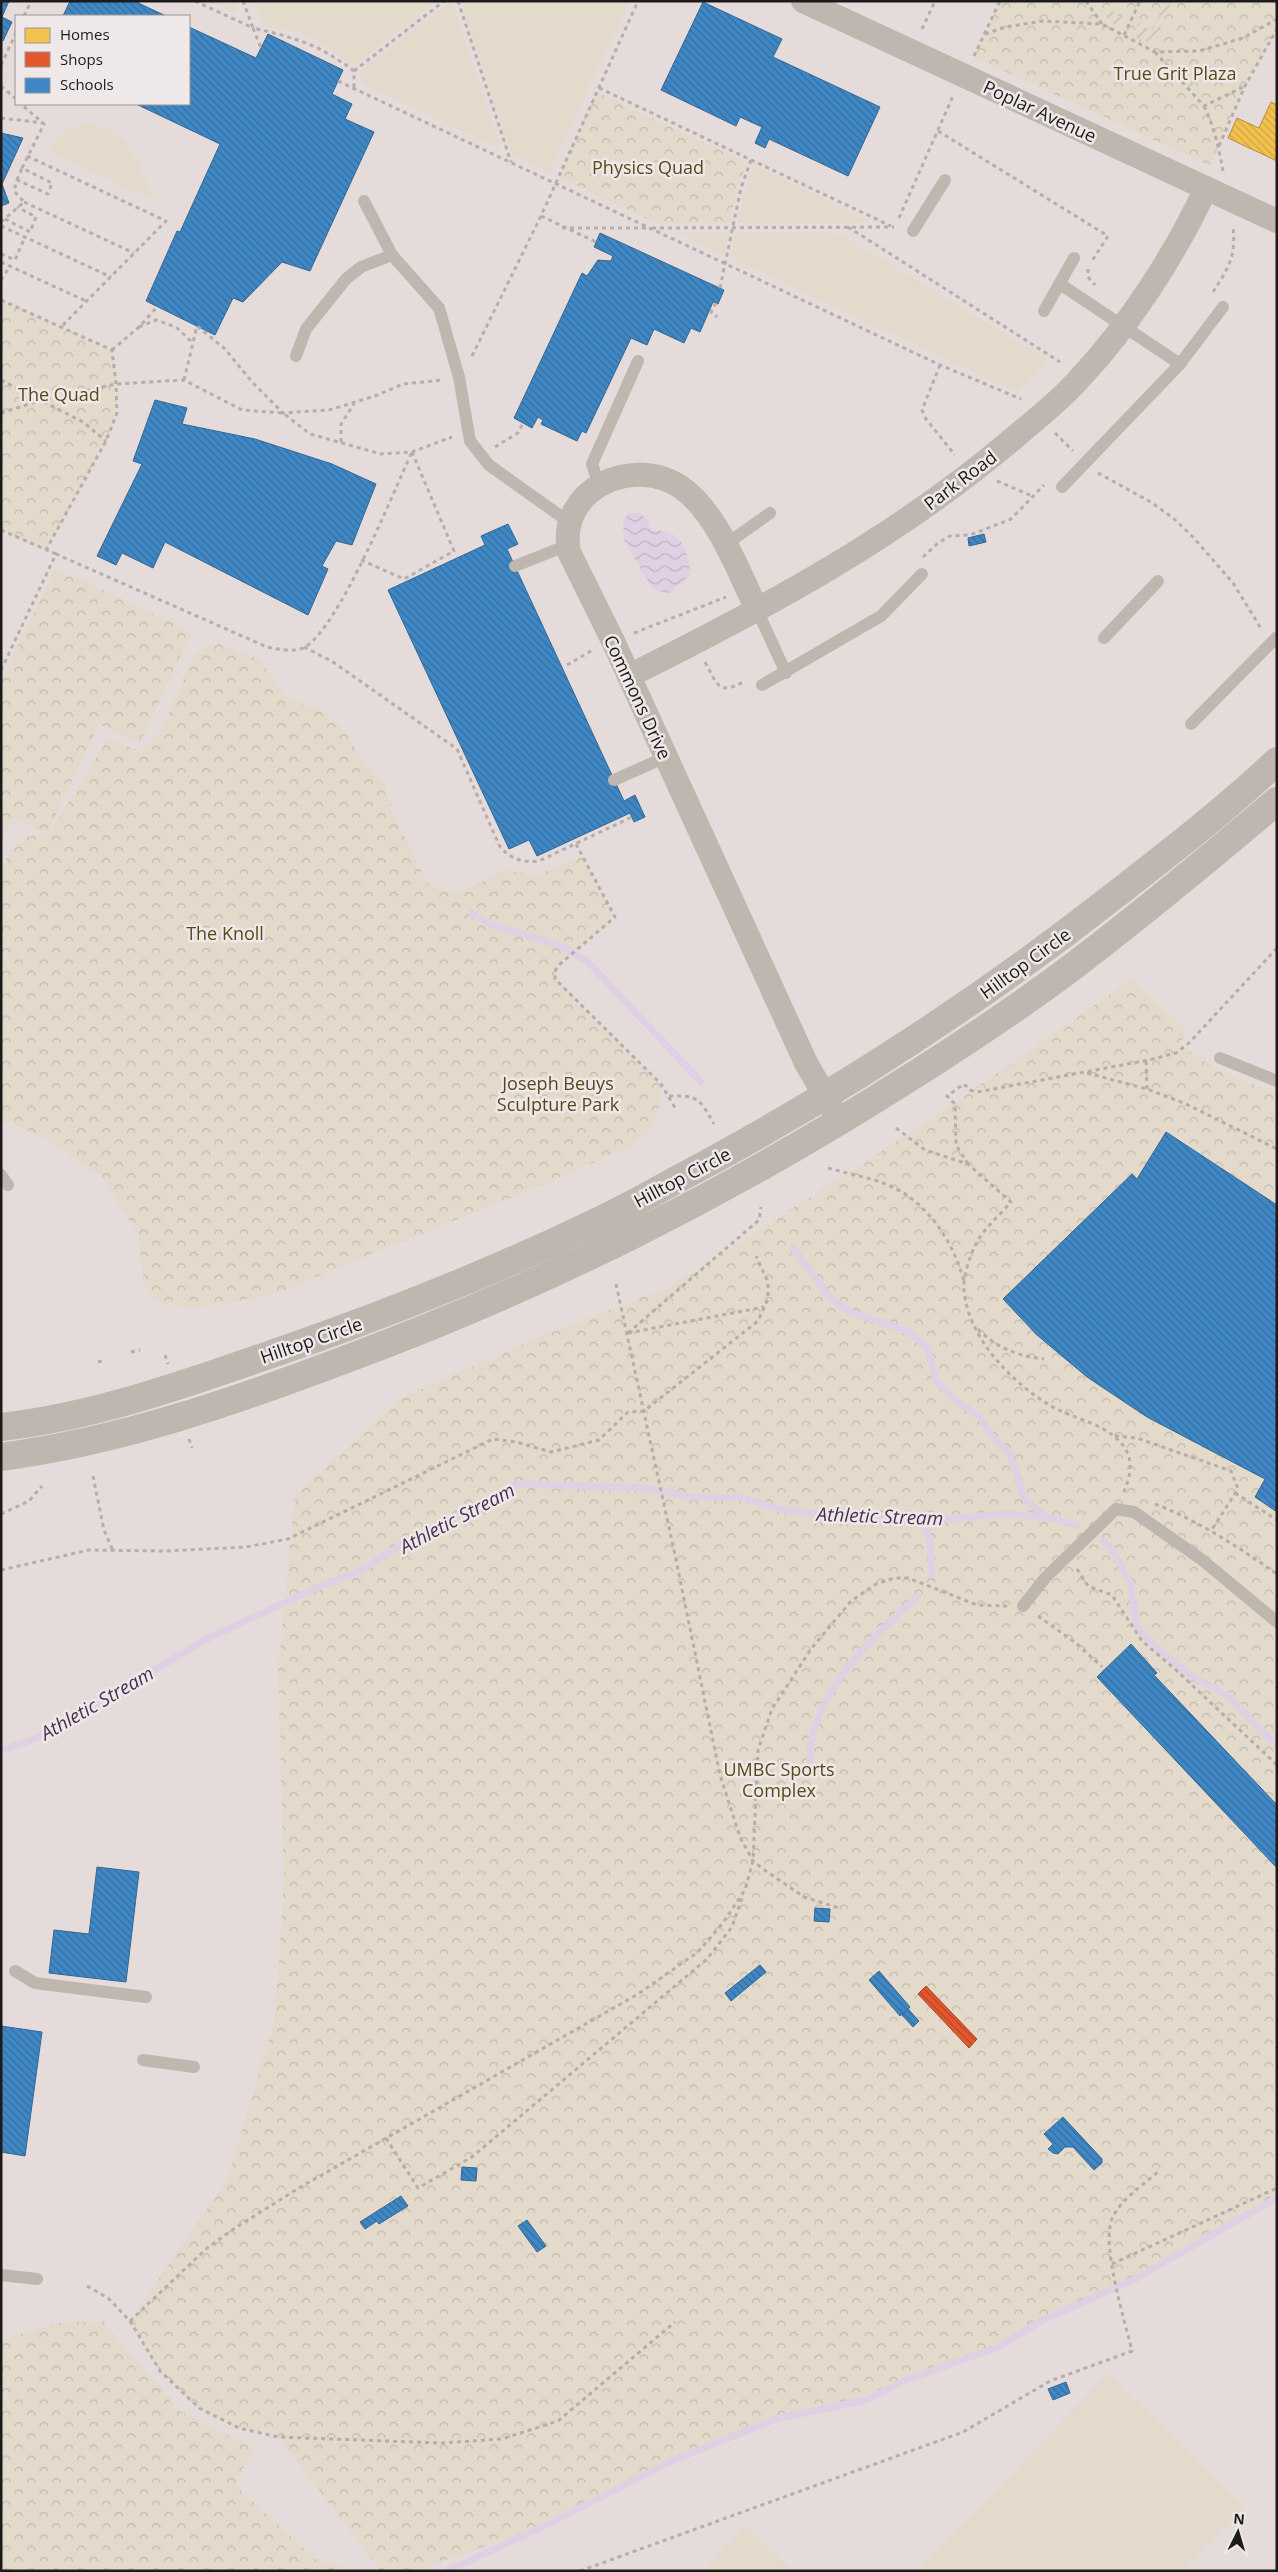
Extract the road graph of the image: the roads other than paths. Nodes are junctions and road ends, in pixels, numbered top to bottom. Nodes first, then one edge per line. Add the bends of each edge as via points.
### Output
1 (803, 1) edge
2 (945, 180) dead end
3 (1206, 188) junction
4 (364, 201) dead end
5 (1277, 221) edge
6 (913, 231) dead end
7 (392, 256) junction
8 (1074, 258) dead end
9 (1060, 284) junction
10 (1222, 307) dead end
11 (1044, 311) dead end
12 (1123, 326) junction
13 (296, 356) dead end
14 (638, 360) dead end
15 (1180, 364) junction
16 (599, 485) junction
17 (1062, 488) dead end
18 (770, 513) dead end
19 (570, 522) junction
20 (568, 545) junction
21 (725, 545) junction
22 (515, 566) dead end
23 (922, 574) dead end
24 (1158, 581) dead end
25 (757, 610) junction
26 (1104, 638) dead end
27 (1274, 640) edge
28 (786, 672) junction
29 (629, 676) junction
30 (762, 685) dead end
31 (1191, 724) dead end
32 (666, 757) junction
33 (1277, 761) edge
34 (614, 780) dead end
35 (1277, 801) edge
36 (1220, 1058) dead end
37 (1277, 1081) edge
38 (826, 1097) junction
39 (840, 1122) junction
40 (1, 1427) edge
41 (1, 1457) edge
42 (1023, 1606) road end
43 (1277, 1622) edge
44 (15, 1971) dead end
45 (146, 1996) dead end
46 (143, 2060) dead end
47 (194, 2068) dead end
48 (1, 2275) edge
49 (37, 2279) dead end

1 - 3 street, Poplar Avenue
2 - 6 lane
3 - 5 street, Poplar Avenue
3 - 12 street, Park Road via 1181,238
4 - 7 lane
7 - 13 lane via 361,267 346,279 306,329
7 - 19 lane via 439,308 459,377 467,432 480,456
8 - 9 lane
9 - 11 lane
9 - 12 lane
10 - 15 lane
12 - 15 lane
12 - 25 street, Park Road via 1080,379 986,461 853,556
14 - 16 lane via 592,464
15 - 17 lane
16 - 19 street, Commons Drive via 580,499
16 - 21 street, Commons Drive via 633,475 658,478 681,488 699,504
18 - 21 lane
19 - 20 street, Commons Drive via 566,536
20 - 22 lane
20 - 29 street, Commons Drive
21 - 25 street, Commons Drive
23 - 28 lane via 881,616
24 - 26 lane
25 - 28 lane
25 - 29 street, Park Road
27 - 31 lane
28 - 30 lane
29 - 32 street, Commons Drive
32 - 34 lane
32 - 38 street, Commons Drive via 802,1055
33 - 38 street, Hilltop Circle via 1169,853 1061,938 946,1021
35 - 39 street, Hilltop Circle via 1077,964 964,1043
36 - 37 lane
38 - 39 street, Commons Drive
38 - 40 street, Hilltop Circle via 597,1222 505,1265 379,1316 174,1387 39,1423
39 - 41 street, Hilltop Circle via 718,1192 620,1243 452,1318 281,1384 182,1416 102,1439
42 - 43 lane via 1046,1577 1116,1509 1134,1512 1201,1559
44 - 45 lane via 35,1984
46 - 47 lane
48 - 49 lane

